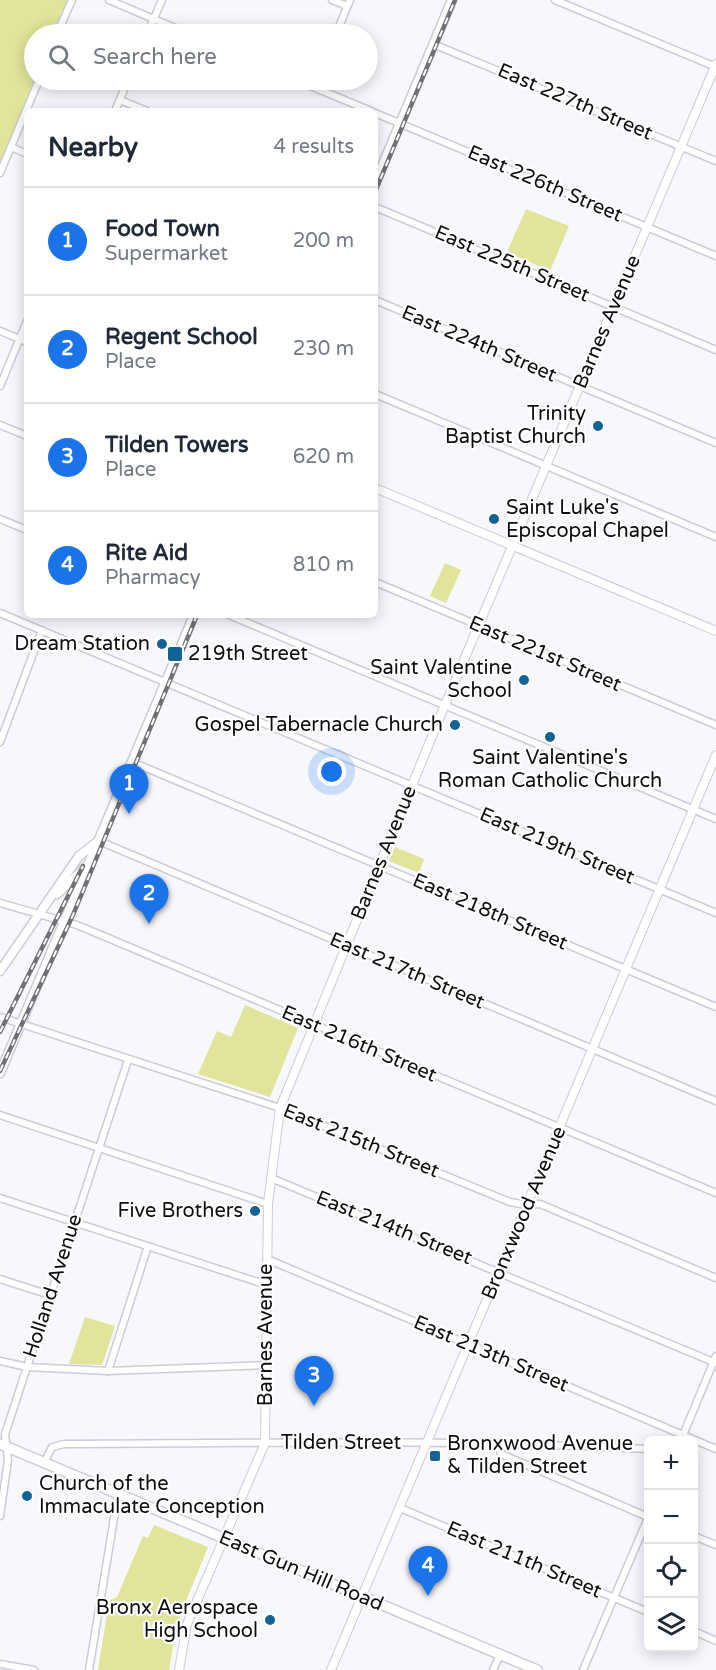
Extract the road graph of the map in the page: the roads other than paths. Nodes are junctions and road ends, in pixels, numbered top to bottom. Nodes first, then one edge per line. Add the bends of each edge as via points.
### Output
1 (72, 0) edge
2 (109, 0) edge
3 (162, 0) edge
4 (332, 0) edge
5 (452, 0) edge
6 (555, 0) edge
7 (349, 3) edge
8 (153, 19) junction
9 (61, 24) edge
10 (151, 24) edge
11 (165, 24) edge
12 (340, 24) edge
13 (434, 44) junction
14 (716, 66) edge
15 (35, 90) edge
16 (124, 90) edge
17 (320, 90) edge
18 (120, 100) junction
19 (27, 108) edge
20 (116, 108) edge
21 (140, 108) edge
22 (363, 108) edge
23 (378, 114) edge
24 (24, 116) edge
25 (400, 124) junction
26 (11, 147) junction
27 (681, 147) junction
28 (24, 153) edge
29 (716, 162) edge
30 (0, 173) edge
31 (378, 176) edge
32 (378, 208) edge
33 (648, 227) junction
34 (716, 256) edge
35 (378, 301) edge
36 (614, 307) junction
37 (24, 329) edge
38 (0, 331) edge
39 (20, 339) junction
40 (24, 341) edge
41 (716, 350) edge
42 (0, 386) edge
43 (580, 386) junction
44 (378, 395) edge
45 (0, 425) edge
46 (24, 435) edge
47 (716, 443) edge
48 (546, 466) junction
49 (378, 489) edge
50 (0, 519) edge
51 (24, 529) edge
52 (716, 537) edge
53 (513, 546) junction
54 (378, 583) edge
55 (0, 613) edge
56 (193, 618) edge
57 (236, 618) edge
58 (479, 626) junction
59 (42, 630) junction
60 (716, 631) edge
61 (166, 682) junction
62 (445, 705) junction
63 (716, 725) edge
64 (0, 742) edge
65 (716, 755) edge
66 (132, 762) junction
67 (412, 785) junction
68 (693, 810) junction
69 (716, 819) edge
70 (99, 841) junction
71 (89, 863) junction
72 (378, 865) junction
73 (660, 889) junction
74 (0, 903) edge
75 (49, 903) junction
76 (716, 913) edge
77 (40, 915) junction
78 (65, 920) junction
79 (346, 945) junction
80 (626, 969) junction
81 (0, 970) edge
82 (716, 1006) edge
83 (0, 1017) edge
84 (21, 1023) junction
85 (312, 1023) junction
86 (593, 1049) junction
87 (128, 1059) junction
88 (0, 1073) edge
89 (716, 1101) edge
90 (279, 1107) junction
91 (0, 1115) edge
92 (560, 1128) junction
93 (98, 1148) junction
94 (271, 1178) junction
95 (716, 1193) edge
96 (0, 1198) edge
97 (268, 1204) junction
98 (527, 1205) junction
99 (74, 1222) junction
100 (148, 1246) junction
101 (267, 1259) junction
102 (499, 1272) junction
103 (716, 1278) edge
104 (0, 1279) edge
105 (267, 1285) junction
106 (50, 1295) junction
107 (469, 1344) junction
108 (715, 1360) edge
109 (0, 1361) edge
110 (267, 1365) junction
111 (27, 1367) junction
112 (108, 1371) junction
113 (677, 1436) edge
114 (683, 1436) edge
115 (428, 1442) junction
116 (266, 1443) junction
117 (498, 1443) junction
118 (698, 1443) edge
119 (3, 1446) edge
120 (644, 1449) edge
121 (716, 1449) edge
122 (44, 1463) junction
123 (118, 1494) junction
124 (400, 1508) junction
125 (0, 1516) edge
126 (644, 1516) edge
127 (644, 1528) edge
128 (698, 1538) edge
129 (224, 1539) junction
130 (716, 1545) edge
131 (363, 1597) junction
132 (615, 1598) junction
133 (644, 1610) edge
134 (698, 1633) edge
135 (716, 1641) edge
136 (500, 1655) junction
137 (0, 1664) edge
138 (34, 1670) edge
139 (89, 1670) edge
140 (179, 1670) edge
141 (332, 1670) edge
142 (493, 1670) edge
143 (537, 1670) edge
144 (583, 1670) edge

1 - 9 street
2 - 8 street
3 - 8 street
4 - 7 street
5 - 13 main road
6 - 14 street
7 - 12 street
8 - 10 street
8 - 11 street
13 - 25 main road
13 - 27 street, East 227th Street
14 - 27 street, Barnes Avenue
15 - 19 street
16 - 18 street
17 - 22 street, East 226th Street
18 - 20 street
18 - 21 street
23 - 25 street, East 226th Street
24 - 26 street
25 - 31 main road
25 - 33 street, East 226th Street
26 - 28 street
26 - 30 street
27 - 29 street, East 227th Street
27 - 33 street, Barnes Avenue
32 - 36 street, East 225th Street
33 - 34 street, East 226th Street
33 - 36 street, Barnes Avenue
35 - 43 street, East 224th Street
36 - 41 street, East 225th Street
36 - 43 street, Barnes Avenue
37 - 39 street
38 - 39 street
39 - 40 street
39 - 42 street
43 - 47 street, East 224th Street
43 - 48 street, Barnes Avenue
44 - 48 street
45 - 46 street
48 - 52 street
48 - 53 street, Barnes Avenue
49 - 53 street
50 - 51 street
53 - 58 street, Barnes Avenue
53 - 60 street
54 - 58 street, East 221st Street
55 - 59 street, East 219th Street
56 - 61 main road
57 - 62 street
58 - 62 street, Barnes Avenue
58 - 63 street, East 221st Street
59 - 61 street, East 219th Street
59 - 64 street
61 - 66 main road
61 - 67 street, East 219th Street
62 - 67 street, Barnes Avenue
62 - 68 street
65 - 68 street, Bronxwood Avenue
66 - 70 main road
66 - 72 street, East 218th Street
67 - 72 street, Barnes Avenue
67 - 73 street, East 219th Street
68 - 69 street
68 - 73 street, Bronxwood Avenue
70 - 71 main road
70 - 75 main road via 79,856
70 - 79 street, East 217th Street
71 - 75 main road
71 - 78 main road
72 - 79 street, Barnes Avenue
72 - 80 street, East 218th Street
73 - 76 street, East 219th Street
73 - 80 street, Bronxwood Avenue
74 - 77 street, East 216th Street
75 - 77 main road
77 - 78 street, East 216th Street
77 - 81 main road
78 - 84 main road
78 - 85 street, East 216th Street
79 - 85 street, Barnes Avenue
79 - 86 street, East 217th Street
80 - 82 street, East 218th Street
80 - 86 street, Bronxwood Avenue
83 - 84 street, East 215th Street
84 - 87 street, East 215th Street
84 - 88 main road
85 - 90 street, Barnes Avenue
85 - 92 street, East 216th Street
86 - 89 street, East 217th Street
86 - 92 street, Bronxwood Avenue
87 - 90 street, East 215th Street
87 - 93 street, Holland Avenue
90 - 94 street, Barnes Avenue
90 - 98 street, East 215th Street via 510,1202
91 - 93 street
92 - 95 street, East 216th Street
92 - 98 street, Bronxwood Avenue
93 - 97 street
93 - 99 street, Holland Avenue
94 - 97 street, Barnes Avenue
94 - 102 street, East 214th Street
96 - 99 street
97 - 101 street, Barnes Avenue
98 - 102 street, Bronxwood Avenue
98 - 103 street, East 215th Street via 540,1204
99 - 100 street
99 - 106 street, Holland Avenue
100 - 105 street
100 - 112 street
101 - 105 street, Barnes Avenue
101 - 107 street, East 213th Street
102 - 107 street, Bronxwood Avenue
102 - 108 street, East 214th Street
104 - 106 street
105 - 110 street, Barnes Avenue
106 - 111 street, Holland Avenue
107 - 113 street, East 213th Street
107 - 115 street, Bronxwood Avenue
108 - 114 street
109 - 111 street
110 - 112 street
110 - 116 street, Barnes Avenue
111 - 112 street
111 - 119 street, Holland Avenue
115 - 116 street, Tilden Street
115 - 117 street, Tilden Street
115 - 124 street, Bronxwood Avenue
116 - 122 street, Tilden Street via 64,1444 52,1447
116 - 129 street, Barnes Avenue
117 - 120 street, Tilden Street
117 - 126 street via 501,1454
118 - 121 street, East 213th Street
119 - 122 main road, East Gun Hill Road
119 - 125 street, Holland Avenue via 8,1460
122 - 123 main road, East Gun Hill Road
123 - 129 main road, East Gun Hill Road
123 - 139 street
124 - 131 street, Bronxwood Avenue
124 - 132 street, East 211th Street
127 - 132 street
128 - 130 street
129 - 131 main road, East Gun Hill Road
129 - 140 street, Barnes Avenue via 187,1624
131 - 136 main road, East Gun Hill Road
131 - 141 street, Bronxwood Avenue
132 - 133 street, East 211th Street
132 - 144 street
134 - 135 street
136 - 142 street
136 - 143 main road, East Gun Hill Road
137 - 138 street

